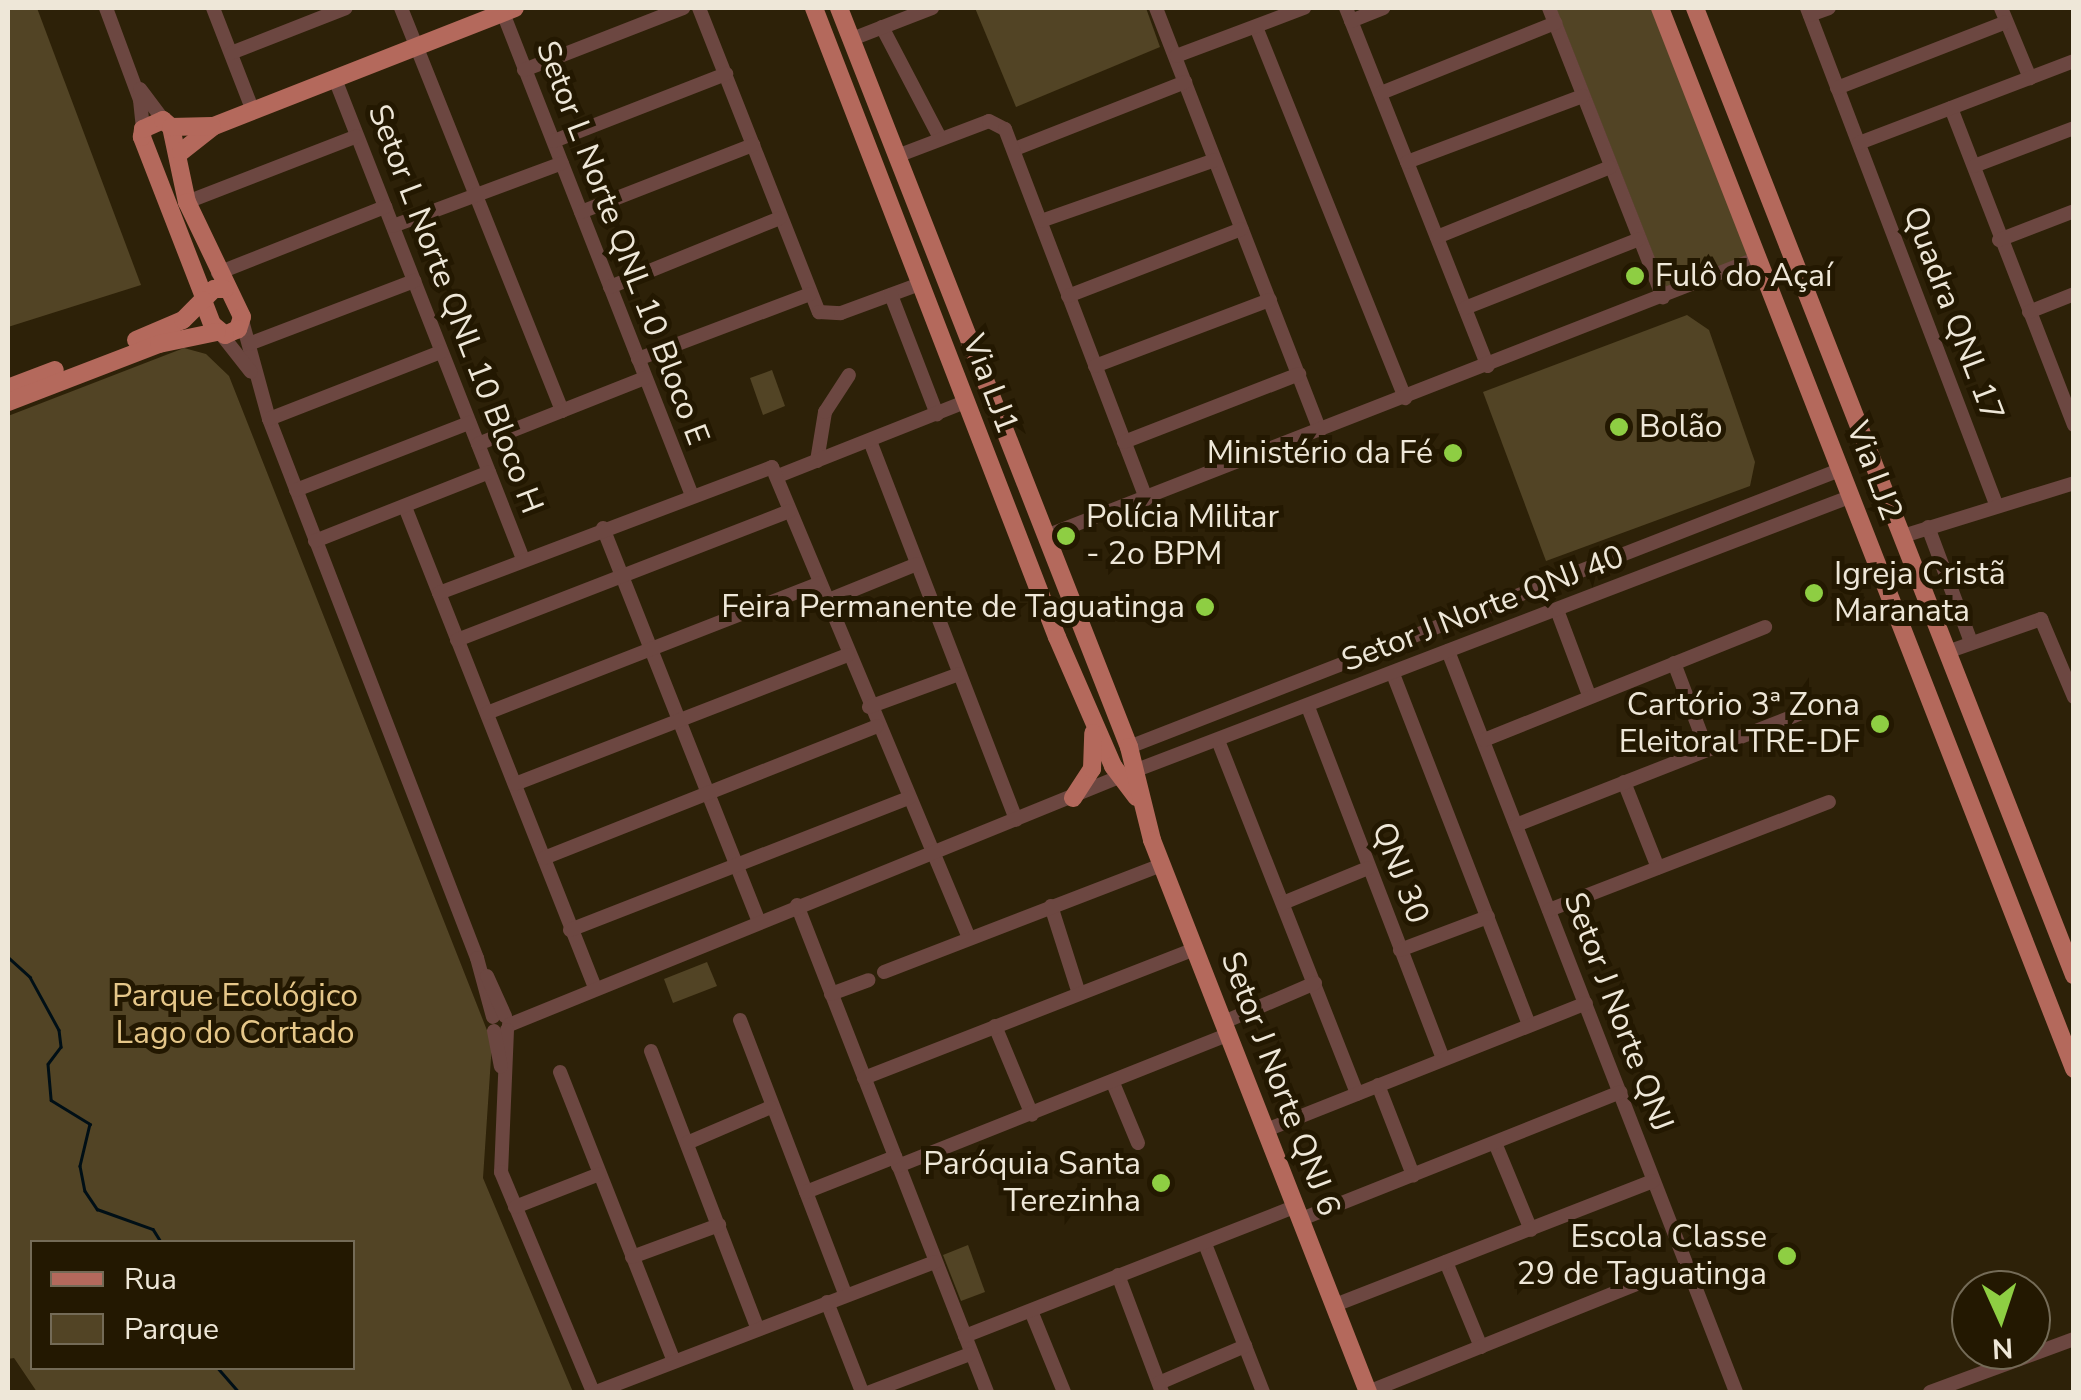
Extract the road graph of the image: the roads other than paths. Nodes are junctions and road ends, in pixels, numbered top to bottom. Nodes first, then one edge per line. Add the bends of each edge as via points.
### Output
1 (106, 8) edge
2 (213, 8) edge
3 (346, 8) edge
4 (400, 8) edge
5 (683, 8) edge
6 (699, 8) edge
7 (814, 8) edge
8 (839, 8) edge
9 (932, 8) edge
10 (1156, 8) edge
11 (1304, 8) edge
12 (1384, 8) edge
13 (1548, 8) edge
14 (1660, 8) edge
15 (1695, 8) edge
16 (1829, 8) edge
17 (509, 10) edge
18 (1808, 11) edge
19 (1348, 14) edge
20 (2004, 15) edge
21 (1554, 23) junction
22 (1256, 26) junction
23 (887, 28) junction
24 (852, 39) junction
25 (417, 47) junction
26 (231, 53) junction
27 (1176, 56) junction
28 (2074, 61) edge
29 (1720, 69) junction
30 (524, 70) junction
31 (726, 74) junction
32 (2030, 78) junction
33 (335, 79) junction
34 (134, 80) junction
35 (1689, 81) junction
36 (1185, 82) junction
37 (1837, 88) junction
38 (1380, 94) junction
39 (1582, 96) junction
40 (1951, 108) junction
41 (253, 112) junction
42 (167, 124) junction
43 (214, 126) junction
44 (143, 128) junction
45 (2074, 128) edge
46 (358, 136) junction
47 (933, 137) junction
48 (554, 141) junction
49 (1859, 143) junction
50 (754, 146) junction
51 (1015, 149) junction
52 (180, 156) junction
53 (897, 156) junction
54 (1216, 160) junction
55 (1407, 162) junction
56 (562, 163) junction
57 (1974, 166) junction
58 (154, 167) junction
59 (1610, 167) junction
60 (477, 194) junction
61 (187, 202) junction
62 (385, 206) junction
63 (918, 208) junction
64 (892, 209) junction
65 (2074, 210) edge
66 (581, 212) junction
67 (780, 218) junction
68 (1041, 221) junction
69 (393, 226) junction
70 (1242, 229) junction
71 (928, 235) junction
72 (1437, 236) junction
73 (1639, 238) junction
74 (1999, 240) junction
75 (905, 241) junction
76 (1758, 258) junction
77 (414, 280) junction
78 (221, 281) junction
79 (920, 284) junction
80 (610, 287) junction
81 (810, 294) junction
82 (2074, 294) edge
83 (891, 295) junction
84 (1068, 296) junction
85 (1662, 297) junction
86 (204, 298) junction
87 (1270, 300) junction
88 (1465, 308) junction
89 (2029, 312) junction
90 (243, 324) junction
91 (219, 333) junction
92 (249, 344) junction
93 (442, 352) junction
94 (638, 359) junction
95 (1095, 366) junction
96 (1488, 366) junction
97 (1299, 374) junction
98 (850, 375) dead end
99 (254, 377) junction
100 (645, 378) junction
101 (1841, 378) junction
102 (2066, 382) edge
103 (8, 388) edge
104 (1810, 390) junction
105 (1405, 398) junction
106 (8, 402) edge
107 (965, 402) junction
108 (562, 410) junction
109 (937, 414) junction
110 (268, 419) junction
111 (470, 423) junction
112 (2074, 425) edge
113 (1320, 430) junction
114 (1006, 435) junction
115 (870, 441) junction
116 (981, 442) junction
117 (1124, 442) junction
118 (478, 444) junction
119 (817, 461) junction
120 (1842, 469) junction
121 (489, 472) junction
122 (777, 473) junction
123 (2074, 482) edge
124 (296, 490) junction
125 (691, 494) junction
126 (1780, 495) junction
127 (1852, 496) junction
128 (1146, 499) junction
129 (1996, 504) junction
130 (405, 507) junction
131 (790, 511) junction
132 (1716, 520) junction
133 (1788, 521) junction
134 (602, 528) junction
135 (1928, 528) junction
136 (1046, 536) junction
137 (1903, 536) junction
138 (314, 541) junction
139 (1724, 546) junction
140 (523, 559) junction
141 (917, 564) junction
142 (622, 578) junction
143 (820, 583) junction
144 (439, 593) junction
145 (826, 601) junction
146 (1556, 610) junction
147 (1765, 627) dead end
148 (1082, 628) junction
149 (1422, 634) junction
150 (1057, 637) junction
151 (458, 640) junction
152 (1401, 642) junction
153 (1971, 642) junction
154 (649, 648) junction
155 (1946, 652) junction
156 (1441, 654) junction
157 (848, 655) junction
158 (1674, 663) junction
159 (1400, 670) junction
160 (2069, 673) edge
161 (959, 674) junction
162 (1589, 695) junction
163 (2074, 697) edge
164 (869, 707) junction
165 (1308, 707) junction
166 (486, 713) junction
167 (1799, 714) dead end
168 (1091, 718) junction
169 (677, 722) junction
170 (1198, 724) junction
171 (876, 726) junction
172 (1484, 740) junction
173 (1214, 744) junction
174 (1129, 747) junction
175 (1707, 750) junction
176 (1127, 775) junction
177 (1624, 782) junction
178 (515, 784) junction
179 (706, 793) junction
180 (909, 798) junction
181 (1073, 798) junction
182 (1829, 802) dead end
183 (1016, 820) junction
184 (1516, 824) junction
185 (936, 851) junction
186 (544, 858) junction
187 (1162, 865) junction
188 (735, 866) junction
189 (1368, 868) junction
190 (1658, 868) junction
191 (1282, 902) junction
192 (796, 906) junction
193 (1051, 906) junction
194 (1549, 910) junction
195 (1488, 917) junction
196 (758, 920) junction
197 (570, 930) junction
198 (969, 938) junction
199 (2060, 941) junction
200 (1195, 949) junction
201 (1400, 950) junction
202 (2030, 952) junction
203 (884, 972) dead end
204 (2073, 974) edge
205 (869, 980) dead end
206 (2039, 980) junction
207 (1315, 984) junction
208 (594, 986) junction
209 (831, 994) junction
210 (1079, 994) junction
211 (1586, 1003) junction
212 (740, 1020) dead end
213 (502, 1023) junction
214 (1529, 1024) junction
215 (996, 1026) junction
216 (1227, 1028) junction
217 (651, 1051) dead end
218 (1443, 1059) junction
219 (2074, 1069) edge
220 (560, 1072) dead end
221 (864, 1078) junction
222 (1113, 1083) junction
223 (1378, 1085) junction
224 (1620, 1092) junction
225 (1357, 1094) junction
226 (771, 1107) junction
227 (1032, 1115) junction
228 (1266, 1130) junction
229 (687, 1143) junction
230 (1138, 1143) dead end
231 (1495, 1143) junction
232 (896, 1162) junction
233 (599, 1174) junction
234 (1413, 1175) junction
235 (1653, 1181) junction
236 (806, 1192) junction
237 (515, 1207) junction
238 (1297, 1214) junction
239 (719, 1225) junction
240 (1530, 1230) junction
241 (1205, 1244) junction
242 (632, 1257) junction
243 (935, 1262) junction
244 (1446, 1262) junction
245 (1118, 1275) junction
246 (1657, 1276) dead end
247 (845, 1294) junction
248 (826, 1302) junction
249 (1335, 1305) junction
250 (1030, 1311) junction
251 (757, 1328) junction
252 (965, 1336) junction
253 (2072, 1342) edge
254 (1245, 1346) junction
255 (1481, 1347) junction
256 (970, 1354) junction
257 (674, 1361) junction
258 (1966, 1386) edge
259 (1160, 1388) edge
260 (595, 1392) edge
261 (862, 1392) edge
262 (870, 1392) edge
263 (987, 1392) edge
264 (1064, 1392) edge
265 (1263, 1392) edge
266 (1368, 1392) edge
267 (1736, 1392) edge
268 (1930, 1392) edge

1 - 34 street
2 - 26 street
3 - 26 street
4 - 25 street
5 - 30 street
6 - 31 street
7 - 64 main road, Via LJ1
8 - 24 main road, Via LJ1
9 - 23 street
10 - 27 street
11 - 22 street
12 - 19 street
13 - 21 street
14 - 35 main road, Via LJ2
15 - 29 main road, Via LJ2
16 - 18 street
17 - 25 main road
17 - 30 street, Setor L Norte QNL 10 Bloco E
18 - 37 street, Quadra QNL 17
19 - 38 street
20 - 32 street
20 - 37 street
21 - 38 street
21 - 39 street
22 - 27 street
22 - 105 street
23 - 24 street
23 - 47 street
24 - 53 main road, Via LJ1
25 - 33 main road
25 - 60 street
26 - 41 street
27 - 36 street
28 - 32 street
29 - 35 main road
29 - 101 main road, Via LJ2
30 - 48 street, Setor L Norte QNL 10 Bloco E
31 - 48 street
31 - 50 street
32 - 40 street
33 - 41 main road
33 - 46 street, Setor L Norte QNL 10 Bloco H
34 - 42 street
34 - 44 street
35 - 76 main road, Via LJ2
36 - 51 street
36 - 54 street
37 - 49 street, Quadra QNL 17
38 - 55 street
39 - 55 street
39 - 59 street
40 - 49 street
40 - 57 street
41 - 43 main road
42 - 43 main road
42 - 44 main road
42 - 52 main road
43 - 52 main road
44 - 58 main road
45 - 57 street
46 - 61 street
46 - 62 street, Setor L Norte QNL 10 Bloco H
47 - 51 street via 994,121
47 - 53 street
48 - 56 street, Setor L Norte QNL 10 Bloco E
49 - 129 street, Quadra QNL 17
50 - 66 street
50 - 67 street
51 - 68 street
52 - 58 main road
52 - 61 main road
53 - 63 main road, Via LJ1
54 - 68 street
54 - 70 street
55 - 72 street
56 - 60 street
56 - 66 street, Setor L Norte QNL 10 Bloco E
57 - 74 street
58 - 86 main road
59 - 72 street
59 - 73 street
60 - 69 street
60 - 108 street
61 - 78 main road
62 - 69 street, Setor L Norte QNL 10 Bloco H
62 - 78 street
63 - 64 main road via 909,215
63 - 71 main road, Via LJ1
64 - 75 main road, Via LJ1
65 - 74 street
66 - 80 street, Setor L Norte QNL 10 Bloco E
67 - 80 street
67 - 81 street
68 - 84 street
69 - 77 street, Setor L Norte QNL 10 Bloco H
70 - 84 street
70 - 87 street
71 - 75 main road via 917,232
71 - 114 main road, Via LJ1
72 - 88 street
73 - 85 street
73 - 88 street
74 - 89 street
75 - 79 main road, Via LJ1
76 - 85 street
76 - 104 main road, Via LJ2
77 - 92 street
77 - 93 street, Setor L Norte QNL 10 Bloco H
78 - 86 main road
78 - 90 main road
79 - 83 street
79 - 107 main road, Via LJ1
80 - 94 street, Setor L Norte QNL 10 Bloco E
81 - 83 street via 820,312 841,314
81 - 94 street
82 - 89 street
83 - 109 street
84 - 95 street
85 - 96 street
86 - 91 main road
86 - 103 main road via 171,326
87 - 95 street
87 - 97 street
88 - 96 street
89 - 102 street
90 - 91 main road
90 - 92 street
91 - 99 street
91 - 106 main road via 158,344
92 - 99 street
93 - 110 street
93 - 111 street, Setor L Norte QNL 10 Bloco H
94 - 100 street, Setor L Norte QNL 10 Bloco E
95 - 117 street
96 - 105 street
97 - 113 street
97 - 117 street
98 - 119 street via 825,412
99 - 110 street
100 - 108 street
100 - 125 street, Setor L Norte QNL 10 Bloco E
101 - 104 main road
101 - 137 main road, Via LJ2
102 - 112 street
104 - 120 main road, Via LJ2
105 - 113 street
107 - 109 street
107 - 116 main road, Via LJ1
108 - 118 street
109 - 115 street
110 - 124 street
111 - 118 street, Setor L Norte QNL 10 Bloco H
111 - 124 street
113 - 128 street
114 - 116 main road via 988,432
114 - 136 main road, Via LJ1
115 - 119 street
115 - 141 street
116 - 150 main road, Via LJ1
117 - 128 street
118 - 121 street, Setor L Norte QNL 10 Bloco H
119 - 122 street
120 - 126 street
120 - 127 main road, Via LJ2
121 - 130 street
121 - 140 street, Setor L Norte QNL 10 Bloco H
122 - 125 street via 763,466
122 - 131 street
123 - 129 street
124 - 138 street
125 - 134 street
126 - 132 street
126 - 133 street
127 - 133 street, Setor J Norte QNJ 40
127 - 202 main road, Via LJ2
128 - 136 street
129 - 135 street
130 - 138 street
130 - 144 street
131 - 142 street
131 - 143 street
132 - 139 street
132 - 149 street
133 - 139 street, Setor J Norte QNJ 40
134 - 140 street
134 - 142 street
135 - 137 street
135 - 153 street
136 - 148 main road, Via LJ1
137 - 155 main road, Via LJ2
138 - 213 street
139 - 146 street, Setor J Norte QNJ 40
140 - 144 street
141 - 145 street
141 - 161 street
142 - 151 street
142 - 154 street
143 - 145 street
143 - 154 street
144 - 151 street
145 - 157 street
146 - 156 street, Setor J Norte QNJ 40
146 - 162 street
147 - 158 street
148 - 150 main road via 1077,637
148 - 174 main road, Via LJ1
149 - 152 street
149 - 156 street, Setor J Norte QNJ via 1422,647
150 - 168 main road, Via LJ1
151 - 166 street
152 - 159 street via 1411,652
152 - 170 street
153 - 155 street
153 - 160 street via 2041,618
154 - 166 street
154 - 169 street
155 - 199 main road, Via LJ2
156 - 159 street, Setor J Norte QNJ 40
156 - 172 street, Setor J Norte QNJ
157 - 164 street
157 - 169 street
158 - 162 street
158 - 175 street
159 - 165 street, Setor J Norte QNJ 40
159 - 195 street
160 - 163 street
161 - 164 street
161 - 183 street
162 - 172 street
164 - 171 street
165 - 173 street, Setor J Norte QNJ 40
165 - 189 street, QNJ 30
166 - 178 street
167 - 175 street
168 - 176 main road, Via LJ1
168 - 181 main road via 1095,758
169 - 178 street
169 - 179 street
170 - 173 street via 1198,740
170 - 174 street
171 - 179 street
171 - 180 street
172 - 184 street, Setor J Norte QNJ
173 - 176 street, Setor J Norte QNJ 40
173 - 191 street
174 - 176 main road, Via LJ1
175 - 177 street
176 - 181 street, Setor J Norte QNJ 40
176 - 187 main road, Setor J Norte QNJ 6
177 - 184 street
177 - 190 street
178 - 186 street
179 - 186 street
179 - 188 street
180 - 185 street
180 - 188 street
181 - 183 street, Setor J Norte QNJ 40
182 - 190 street
183 - 185 street, Setor J Norte QNJ 40
184 - 194 street, Setor J Norte QNJ
185 - 192 street, Setor J Norte QNJ 40
185 - 198 street
186 - 197 street
187 - 193 street
187 - 200 main road, Setor J Norte QNJ 6
188 - 196 street
188 - 197 street
189 - 191 street
189 - 201 street, QNJ 30
190 - 194 street
191 - 207 street
192 - 196 street, Setor J Norte QNJ 40
192 - 209 street
193 - 198 street
193 - 210 street
194 - 211 street, Setor J Norte QNJ
195 - 201 street
195 - 214 street
196 - 208 street, Setor J Norte QNJ 40
197 - 208 street
198 - 203 street
199 - 202 main road via 2047,952
199 - 204 main road, Via LJ2
200 - 210 street
200 - 216 main road, Setor J Norte QNJ 6
201 - 218 street, QNJ 30
202 - 206 main road, Via LJ2
204 - 206 main road via 2055,968
205 - 209 street
206 - 219 main road, Via LJ2
207 - 216 street
207 - 225 street
208 - 213 street, Setor J Norte QNJ 40
209 - 221 street
210 - 215 street
211 - 214 street
211 - 224 street, Setor J Norte QNJ
212 - 226 street
213 - 237 street via 506,1091 500,1158
214 - 218 street
215 - 221 street
215 - 227 street
216 - 222 street
216 - 228 main road, Setor J Norte QNJ 6
217 - 229 street
218 - 223 street
220 - 233 street
221 - 232 street
222 - 227 street
222 - 230 street
223 - 225 street
223 - 234 street
224 - 231 street
224 - 235 street, Setor J Norte QNJ
225 - 228 street
226 - 229 street
226 - 236 street
227 - 232 street
228 - 238 main road, Setor J Norte QNJ 6
229 - 239 street
231 - 234 street
231 - 240 street
232 - 236 street
232 - 243 street
233 - 237 street
233 - 242 street
234 - 238 street
235 - 240 street
235 - 267 street, Setor J Norte QNJ
236 - 247 street
237 - 260 street
238 - 241 street
238 - 249 main road, Setor J Norte QNJ 6
239 - 242 street
239 - 251 street
240 - 244 street
241 - 245 street
241 - 254 street
242 - 257 street
243 - 247 street
243 - 252 street
244 - 249 street
244 - 255 street
245 - 250 street
245 - 259 street
246 - 255 street
247 - 248 street
248 - 251 street
248 - 261 street
249 - 266 main road, Setor J Norte QNJ 6
250 - 252 street
250 - 264 street
251 - 257 street
252 - 256 street
253 - 258 street
254 - 259 street
254 - 265 street
255 - 266 street
256 - 262 street
256 - 263 street
257 - 260 street
258 - 268 street

